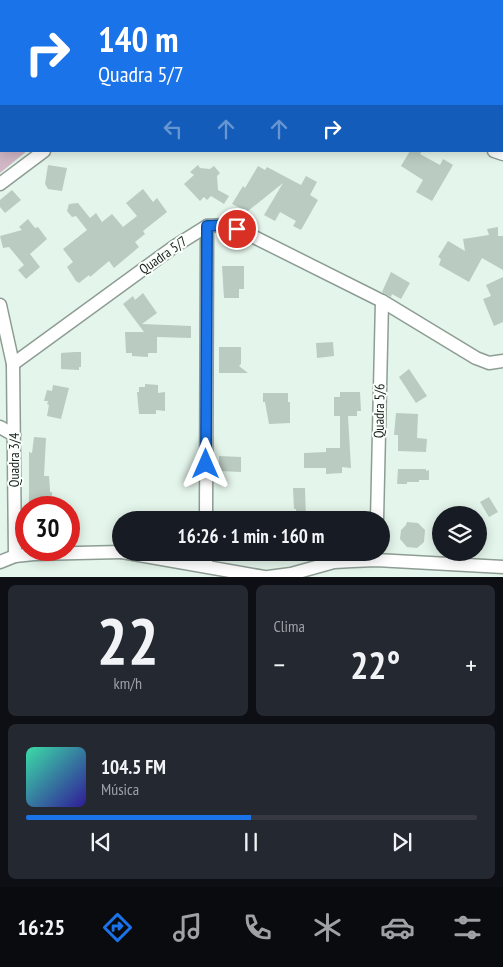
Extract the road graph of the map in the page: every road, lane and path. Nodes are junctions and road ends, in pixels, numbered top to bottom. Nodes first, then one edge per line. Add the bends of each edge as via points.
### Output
1 (43, 152) edge
2 (0, 184) edge
3 (207, 226) junction
4 (382, 302) junction
5 (0, 306) edge
6 (503, 361) edge
7 (13, 364) junction
8 (0, 427) edge
9 (14, 435) junction
10 (206, 511) edge
11 (376, 511) edge
12 (112, 552) edge
13 (80, 553) edge
14 (15, 556) joint
15 (390, 557) edge
16 (176, 561) edge
17 (206, 561) edge
18 (341, 561) edge
19 (0, 562) edge
20 (206, 566) junction
21 (503, 568) edge
22 (291, 576) edge
23 (266, 577) edge

1 - 2 street
3 - 4 street via 225,225 248,234
3 - 7 street, Quadra 5/7
3 - 10 street
4 - 6 street via 476,358 489,363
4 - 11 street, Quadra 5/6
5 - 7 street, Quadra 3/4
7 - 9 street, Quadra 3/4
8 - 9 street
9 - 14 street, Quadra 3/4
12 - 13 street
14 - 19 street
15 - 21 street
16 - 20 street
17 - 20 street
18 - 22 street
20 - 23 street
22 - 23 street

